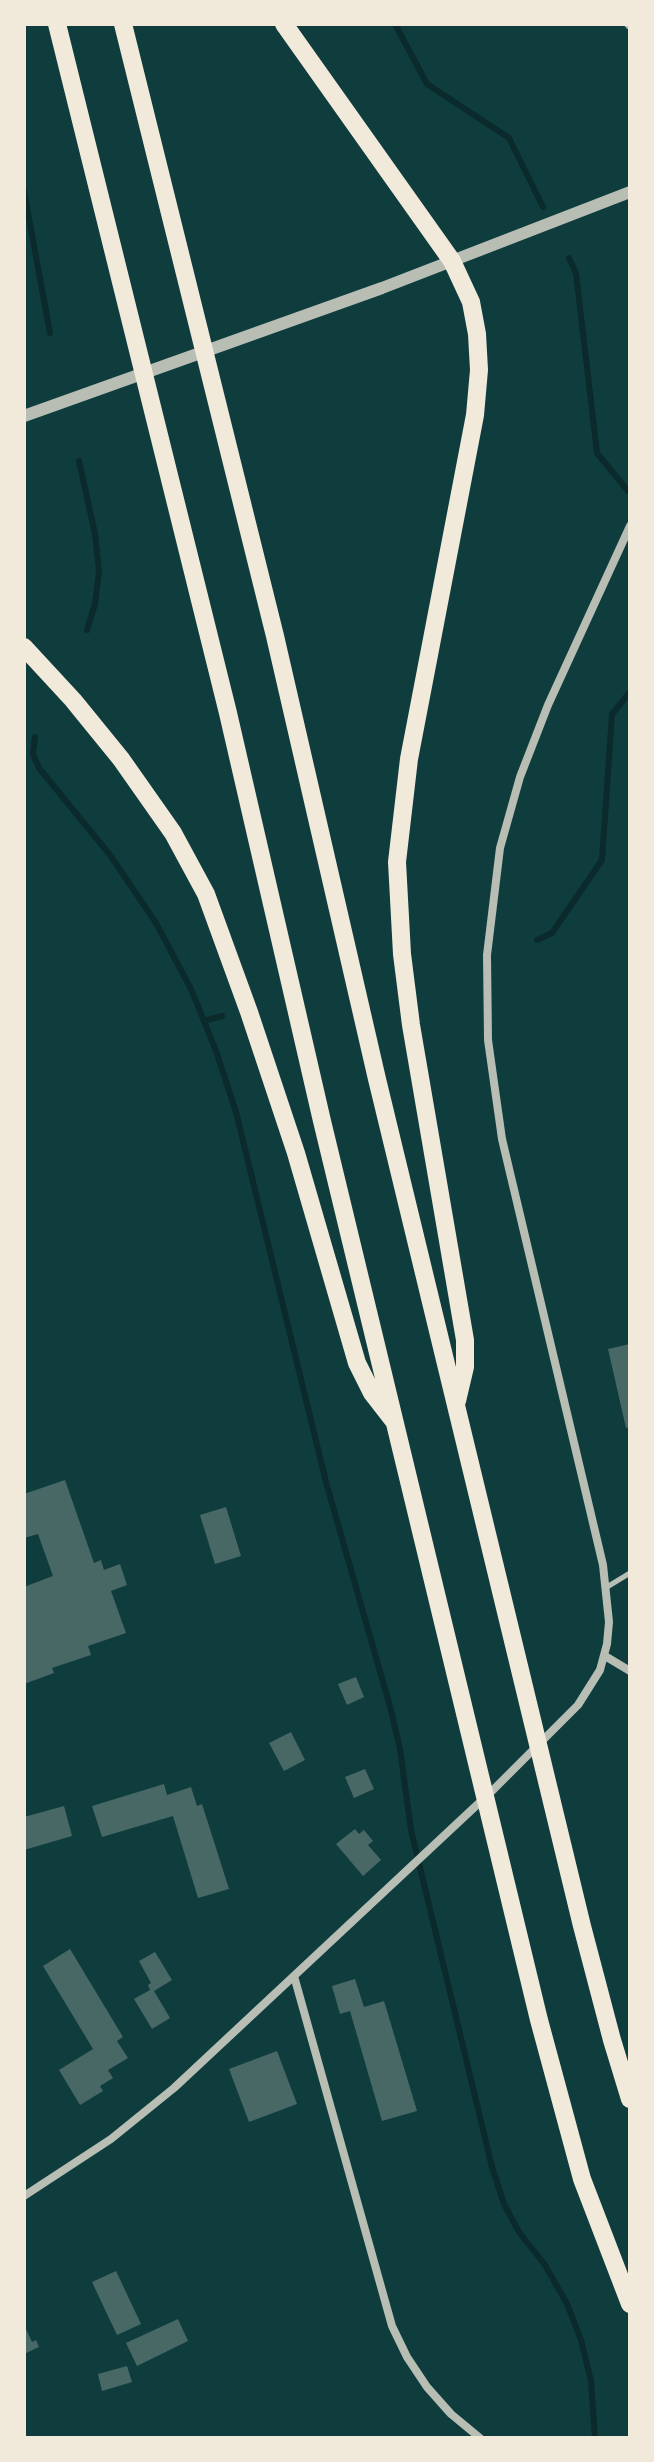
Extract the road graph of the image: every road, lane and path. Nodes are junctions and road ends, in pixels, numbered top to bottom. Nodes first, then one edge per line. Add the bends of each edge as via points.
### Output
1 (57, 24) edge
2 (123, 24) edge
3 (284, 24) edge
4 (630, 192) edge
5 (452, 261) junction
6 (24, 416) edge
7 (630, 526) edge
8 (24, 647) edge
9 (456, 1405) junction
10 (396, 1424) junction
11 (630, 1573) edge
12 (607, 1587) junction
13 (605, 1656) junction
14 (630, 1671) edge
15 (294, 1976) junction
16 (630, 2099) edge
17 (24, 2196) edge
18 (630, 2304) edge
19 (480, 2438) edge

1 - 10 highway via 228,713
2 - 9 highway via 275,636
3 - 5 highway
4 - 5 street
5 - 6 street
5 - 9 highway via 474,318 478,386 409,759 397,875 411,1025 465,1340
7 - 12 street via 520,777 500,848 487,955 488,1040 502,1139
8 - 10 highway via 121,759 173,833 206,894 286,1123 357,1363
9 - 16 highway via 598,1990
10 - 18 highway via 569,2135
11 - 12 lane
12 - 13 street
13 - 14 street
13 - 15 street via 578,1705
15 - 17 street via 162,2099
15 - 19 street via 392,2326 427,2387

